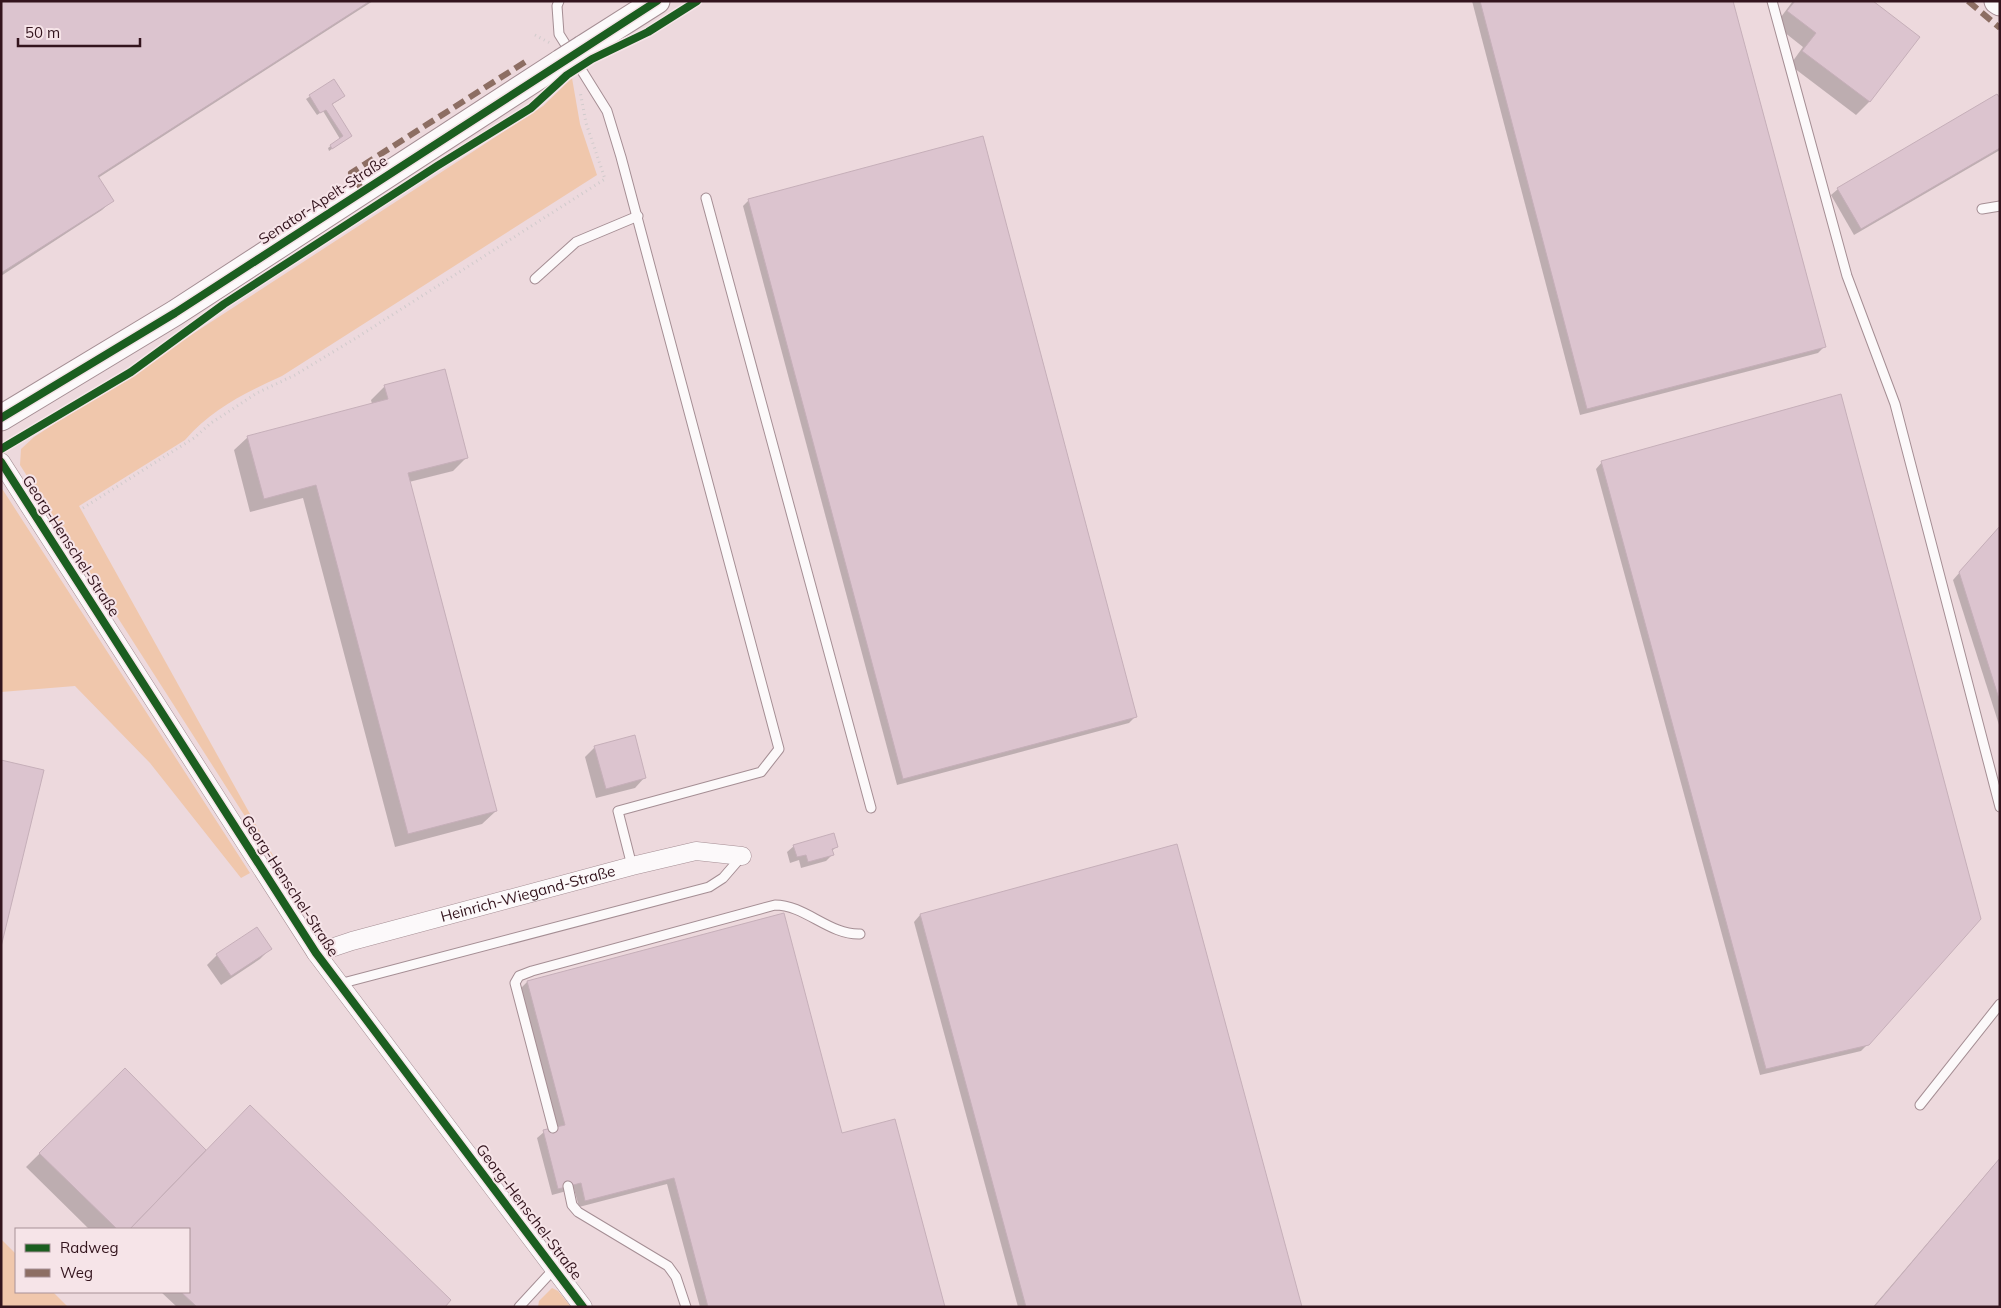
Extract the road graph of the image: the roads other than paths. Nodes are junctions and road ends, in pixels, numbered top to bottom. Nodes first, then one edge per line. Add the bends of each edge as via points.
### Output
1 (558, 1) edge
2 (657, 1) edge
3 (1772, 1) edge
4 (706, 198) dead end
5 (2000, 206) edge
6 (1982, 209) dead end
7 (638, 216) junction
8 (536, 279) dead end
9 (1, 418) edge
10 (1, 462) edge
11 (2000, 807) edge
12 (871, 808) dead end
13 (742, 856) joint
14 (632, 866) junction
15 (860, 934) dead end
16 (316, 953) junction
17 (339, 984) junction
18 (2000, 1004) edge
19 (1920, 1105) dead end
20 (552, 1128) dead end
21 (568, 1186) dead end
22 (554, 1269) junction
23 (519, 1307) edge
24 (583, 1307) edge
25 (686, 1307) edge

1 - 7 lane via 559,34 607,111
2 - 9 street, Senator-Apelt-Straße, bridge via 583,48 559,55 175,313
3 - 11 lane via 1847,276 1895,404
4 - 12 lane
5 - 6 lane
7 - 8 lane via 576,242
7 - 14 lane via 779,749 762,772 618,811
10 - 16 street, Georg-Henschel-Straße
13 - 14 street, Heinrich-Wiegand-Straße via 696,851
13 - 17 lane via 709,887
14 - 16 street, Heinrich-Wiegand-Straße
15 - 20 lane via 848,934 787,905 775,905 519,976 516,983
16 - 17 street, Georg-Henschel-Straße
17 - 22 street, Georg-Henschel-Straße
18 - 19 lane
21 - 25 lane via 572,1205 578,1212 668,1266 676,1277
22 - 23 lane
22 - 24 street, Georg-Henschel-Straße

